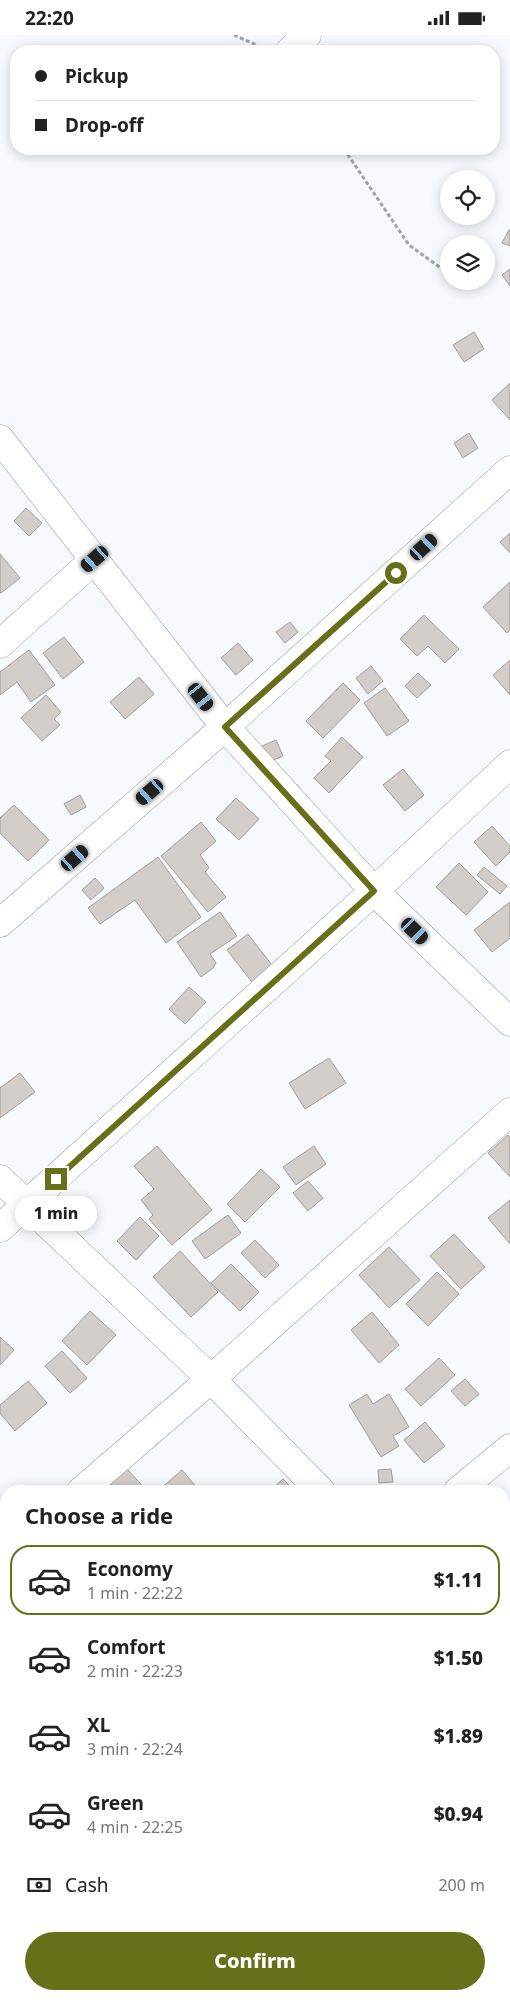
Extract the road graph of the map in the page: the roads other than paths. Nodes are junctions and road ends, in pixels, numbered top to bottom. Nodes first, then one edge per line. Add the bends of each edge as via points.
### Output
1 (307, 35) edge
2 (296, 45) edge
3 (0, 439) edge
4 (510, 470) edge
5 (95, 559) junction
6 (0, 644) edge
7 (225, 727) junction
8 (510, 764) edge
9 (374, 891) junction
10 (0, 923) edge
11 (510, 1022) edge
12 (510, 1112) edge
13 (0, 1179) edge
14 (27, 1205) junction
15 (0, 1228) edge
16 (211, 1379) junction
17 (510, 1448) edge
18 (88, 1485) edge
19 (315, 1485) edge
20 (465, 1485) edge

1 - 2 street
3 - 5 street
4 - 7 street
5 - 6 street
5 - 7 street
7 - 9 street
7 - 10 street
8 - 9 street
9 - 11 street
9 - 14 street
12 - 16 street
13 - 14 street
14 - 15 street
14 - 16 street
16 - 18 street
16 - 19 street
17 - 20 street

